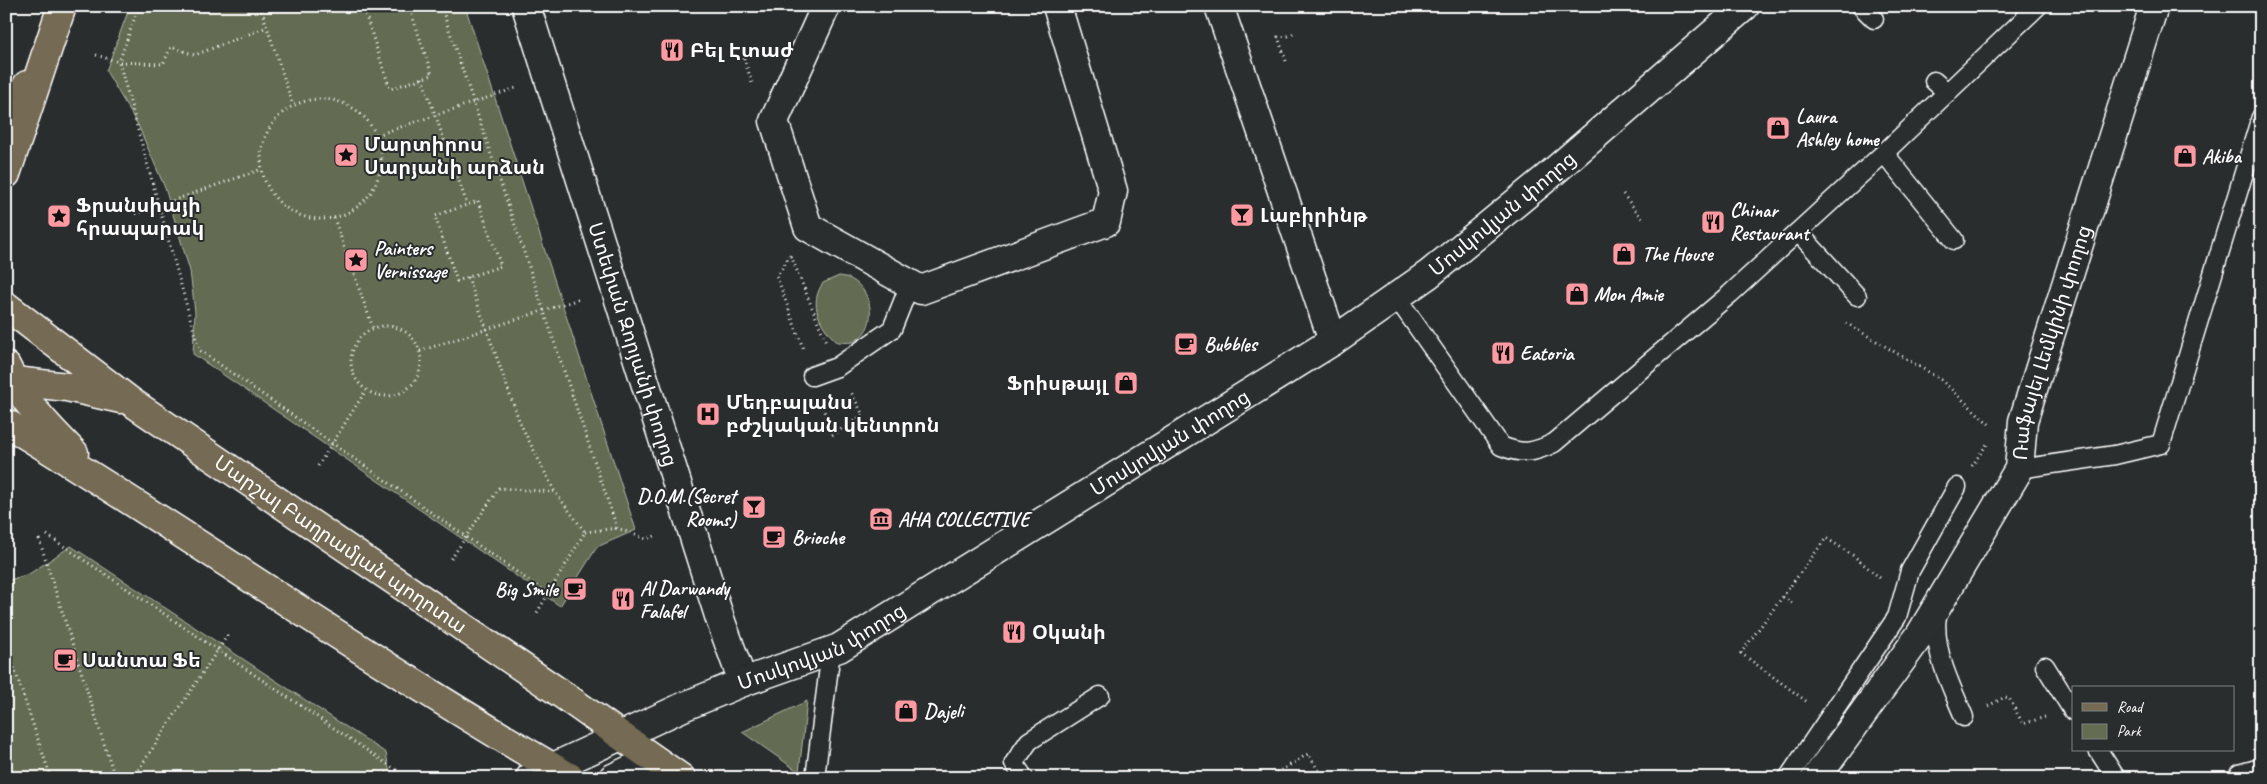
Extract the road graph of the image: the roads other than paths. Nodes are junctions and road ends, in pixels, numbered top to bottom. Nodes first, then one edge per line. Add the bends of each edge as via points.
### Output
1 (62, 6) edge
2 (526, 6) edge
3 (826, 6) edge
4 (1057, 6) edge
5 (1219, 6) edge
6 (1745, 6) edge
7 (1861, 6) edge
8 (2038, 6) edge
9 (2154, 6) edge
10 (1874, 19) dead end
11 (51, 38) junction
12 (1934, 81) dead end
13 (1948, 93) junction
14 (2261, 117) edge
15 (6, 124) edge
16 (1884, 153) junction
17 (6, 174) edge
18 (1798, 232) junction
19 (1954, 240) dead end
20 (910, 284) junction
21 (1857, 296) dead end
22 (1396, 298) junction
23 (6, 306) edge
24 (1333, 341) junction
25 (9, 376) edge
26 (812, 376) road end
27 (130, 401) junction
28 (6, 423) edge
29 (2019, 469) junction
30 (101, 481) junction
31 (1957, 487) road end
32 (1938, 604) junction
33 (831, 651) junction
34 (2045, 666) dead end
35 (743, 682) junction
36 (1100, 696) dead end
37 (2072, 709) edge
38 (1964, 717) dead end
39 (620, 736) junction
40 (2099, 752) edge
41 (653, 759) junction
42 (2261, 773) edge
43 (551, 774) edge
44 (613, 778) edge
45 (681, 778) edge
46 (815, 778) edge
47 (1024, 778) edge
48 (1788, 778) edge
49 (1816, 778) edge
50 (2116, 778) edge
51 (2243, 778) edge

1 - 11 main road
2 - 35 street, Ստեփան Զորյանի փողոց via 720,619
3 - 20 street via 774,121 808,227
4 - 20 street via 1113,191 1106,222 921,290
5 - 24 street
6 - 22 street, Մոսկովյան փողոց via 1545,179
7 - 10 lane
8 - 13 lane
9 - 29 street, Ռաֆայել Լեմկինի փողոց via 2023,421
11 - 15 main road
11 - 17 main road
12 - 13 lane
13 - 16 lane
14 - 29 lane via 2161,444 2115,455
16 - 18 lane
16 - 19 lane
18 - 21 lane
18 - 22 lane via 1554,443 1536,452 1517,452 1501,446
20 - 26 lane via 892,329 837,367
22 - 24 street, Մոսկովյան փողոց
23 - 27 main road, Մարշալ Բաղրամյան պողոտա
24 - 33 street, Մոսկովյան փողոց
25 - 27 main road
25 - 30 main road via 54,434
27 - 39 main road, Մարշալ Բաղրամյան պողոտա
28 - 30 main road
29 - 32 street, Ռաֆայել Լեմկինի փողոց
30 - 43 main road via 461,712
31 - 48 lane via 1910,572 1897,617
32 - 38 lane via 1935,626 1937,649
32 - 49 street, Ռաֆայել Լեմկինի փողոց via 1920,635
33 - 35 street, Մոսկովյան փողոց
33 - 46 lane
34 - 37 lane
35 - 39 street, Մոսկովյան փողոց
36 - 47 lane via 1029,741 1014,763
39 - 41 main road, Մարշալ Բաղրամյան պողոտա
39 - 43 street, Մոսկովյան փողոց
40 - 50 lane
41 - 44 street
41 - 45 main road, Մարշալ Բաղրամյան պողոտա
42 - 51 street

